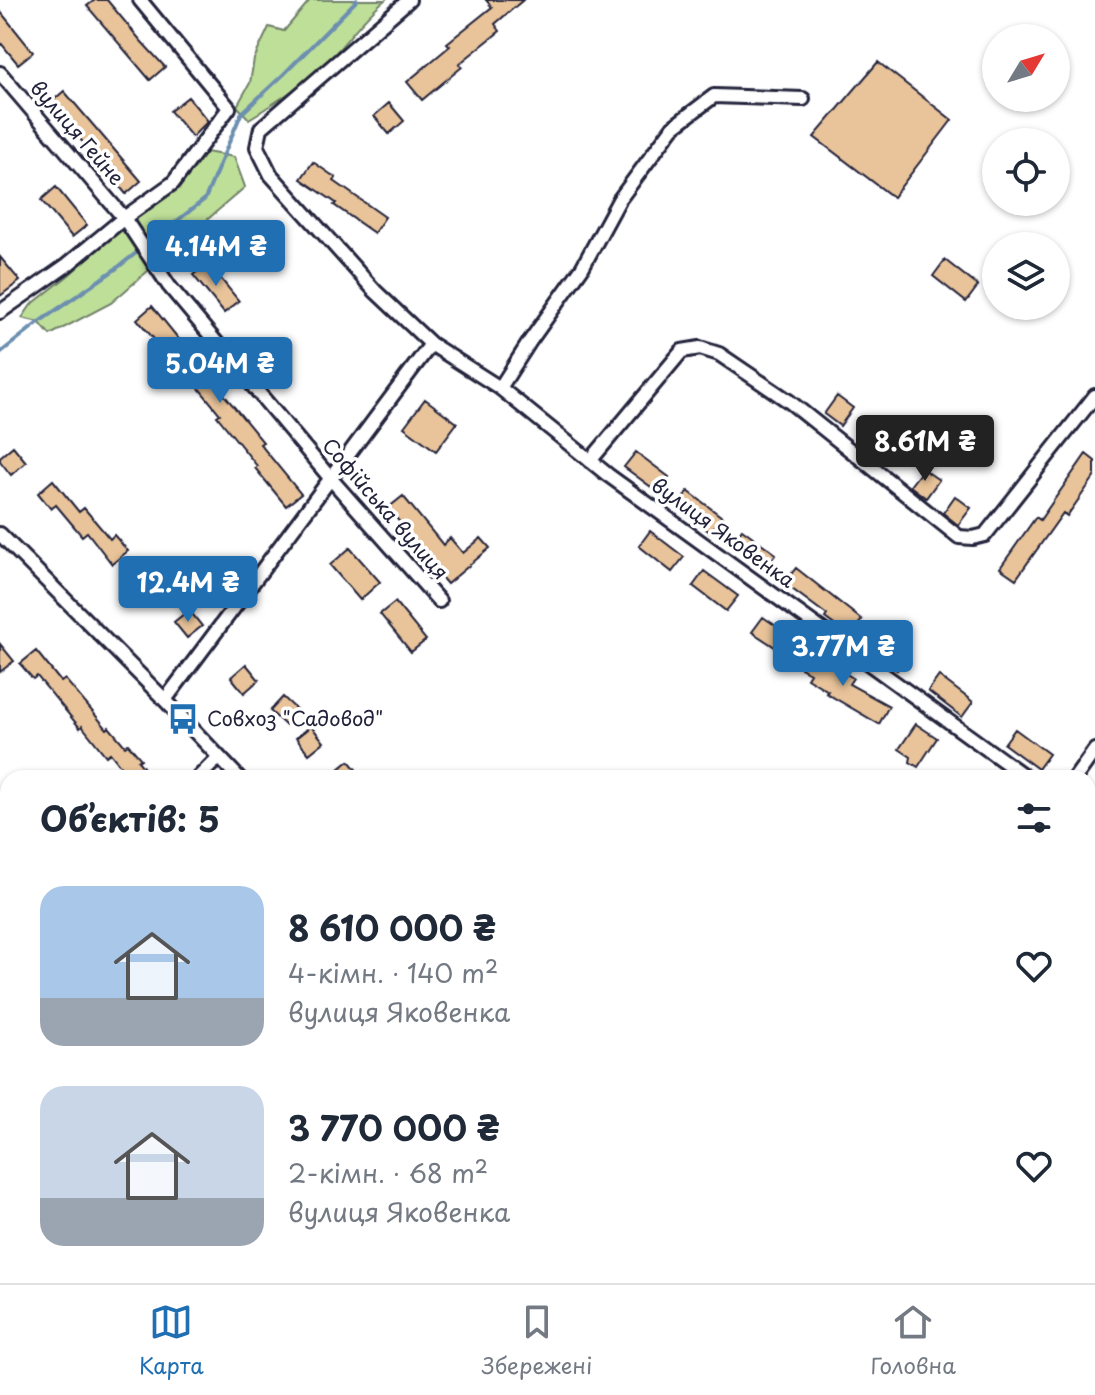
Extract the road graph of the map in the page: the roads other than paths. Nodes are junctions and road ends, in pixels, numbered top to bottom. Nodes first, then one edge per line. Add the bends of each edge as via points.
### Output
1 (140, 0) edge
2 (409, 0) edge
3 (0, 73) edge
4 (803, 99) dead end
5 (124, 218) junction
6 (0, 312) edge
7 (431, 344) junction
8 (500, 388) junction
9 (1095, 396) edge
10 (590, 461) junction
11 (331, 479) junction
12 (0, 534) edge
13 (439, 601) dead end
14 (165, 700) junction
15 (1095, 750) edge
16 (219, 757) junction
17 (206, 770) edge
18 (231, 770) edge
19 (1016, 770) edge
20 (1081, 770) edge

1 - 5 street via 229,108 173,183
2 - 7 street, вулиця Яковенка via 261,128 257,147 271,175 375,291
3 - 5 street, вулиця Гейне
4 - 8 street via 714,96 673,127 619,200 582,268
5 - 6 street
5 - 11 street, Софійська вулиця via 169,286
7 - 8 street, вулиця Яковенка
7 - 11 street
8 - 10 street, вулиця Яковенка
9 - 10 street via 985,535 973,538 959,537 790,402 719,354 700,348 682,351
10 - 19 street, вулиця Яковенка
11 - 13 street, Софійська вулиця
11 - 14 street
12 - 14 street
14 - 16 street
15 - 20 street
16 - 17 street
16 - 18 street

